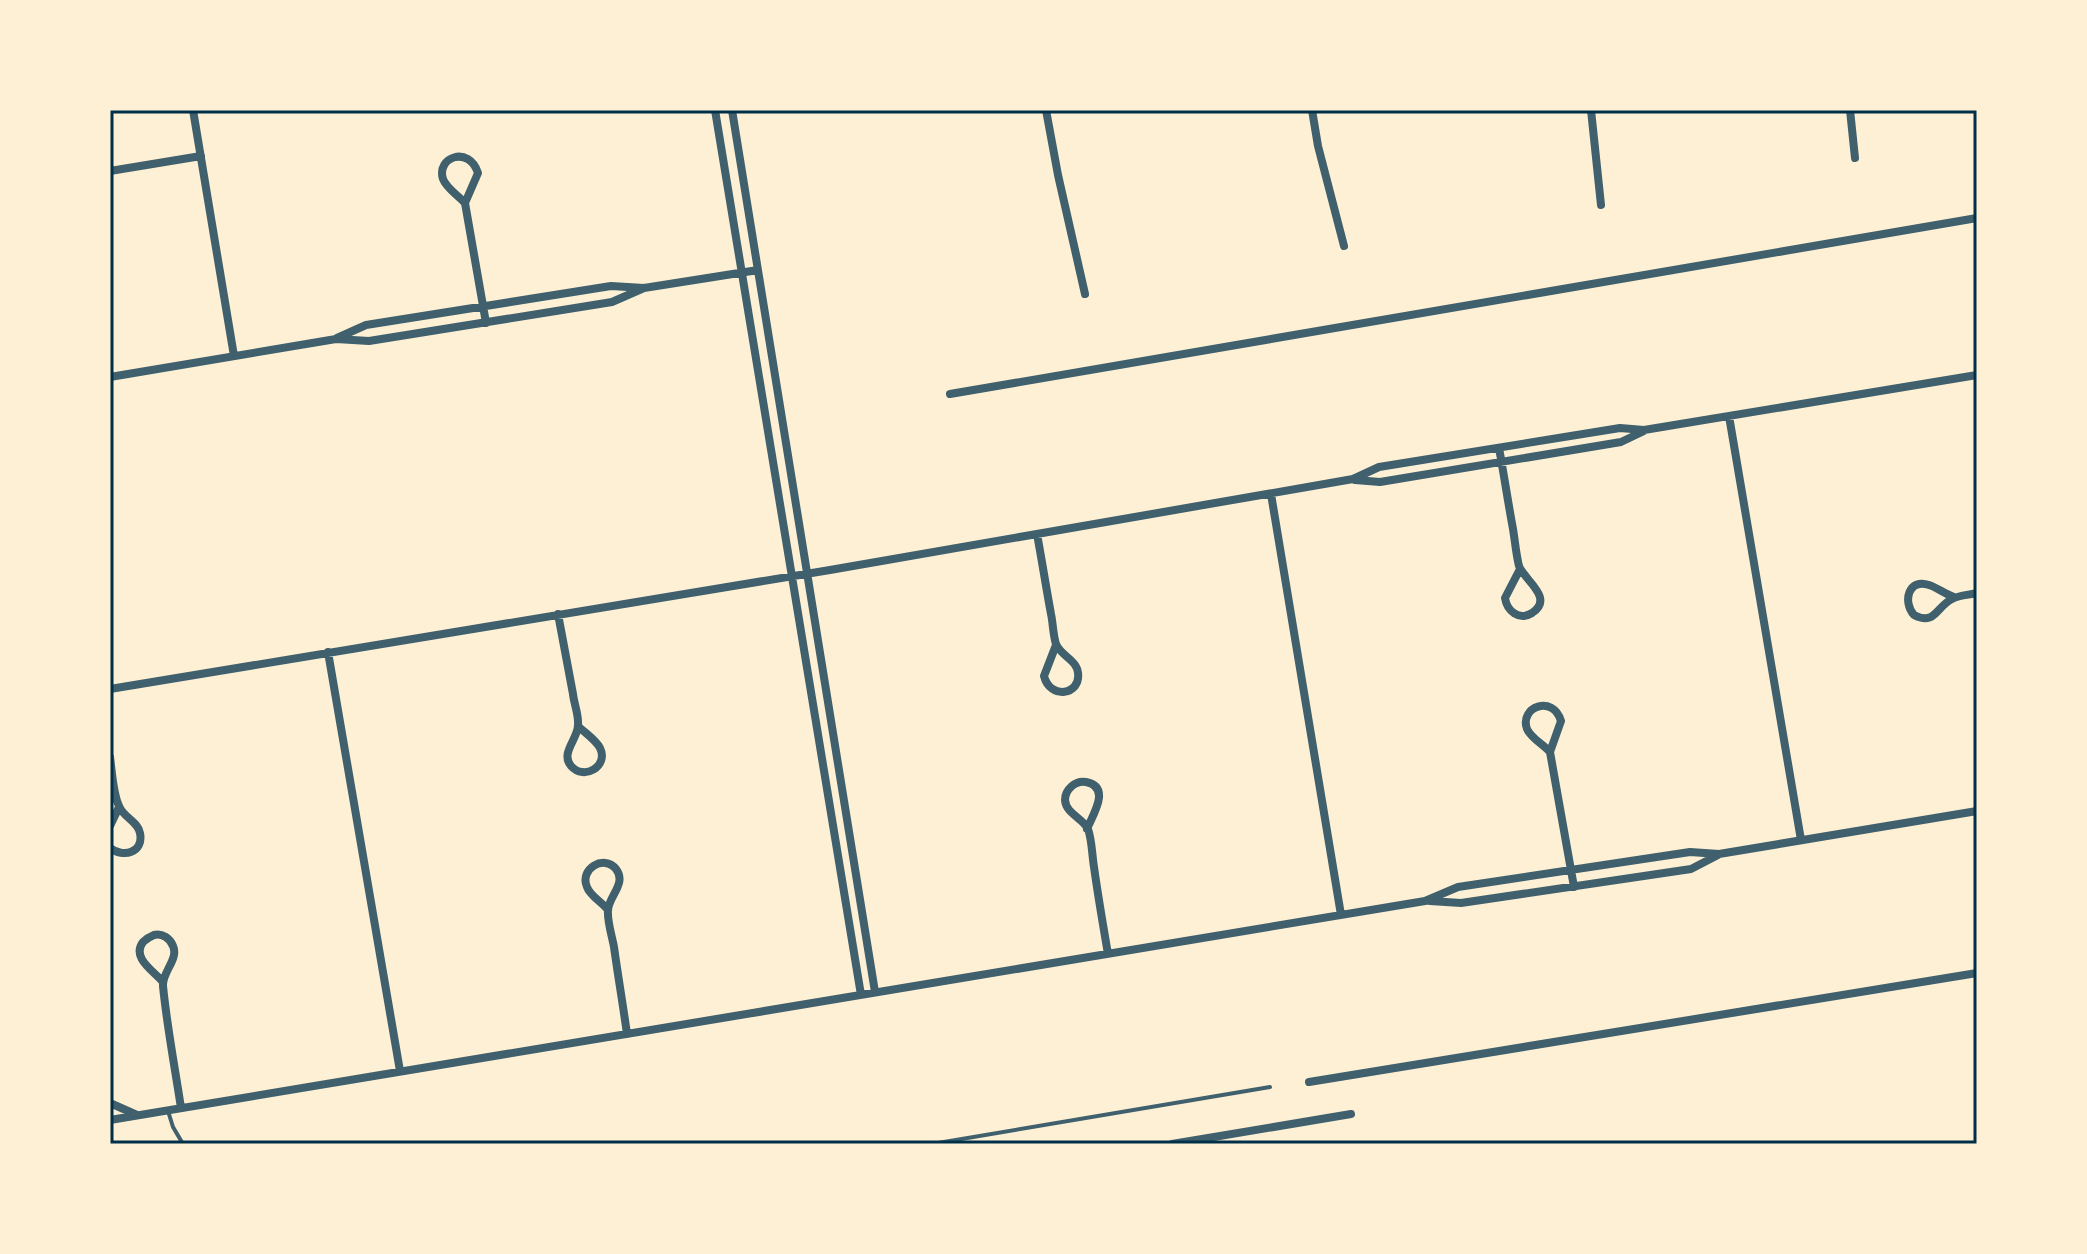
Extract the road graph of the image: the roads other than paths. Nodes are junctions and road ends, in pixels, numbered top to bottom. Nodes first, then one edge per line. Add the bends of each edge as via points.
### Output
1 (193, 110) edge
2 (715, 110) edge
3 (732, 110) edge
4 (1046, 110) edge
5 (1312, 110) edge
6 (1591, 110) edge
7 (1850, 110) edge
8 (201, 156) junction
9 (1855, 158) dead end
10 (110, 171) edge
11 (465, 203) junction
12 (1601, 205) dead end
13 (1977, 218) edge
14 (1344, 246) dead end
15 (758, 270) junction
16 (741, 273) junction
17 (644, 288) junction
18 (1085, 294) dead end
19 (483, 306) junction
20 (486, 323) junction
21 (336, 339) junction
22 (234, 356) junction
23 (1977, 375) edge
24 (110, 377) edge
25 (950, 394) dead end
26 (1729, 416) junction
27 (1644, 430) junction
28 (1499, 448) junction
29 (1501, 462) junction
30 (1353, 479) junction
31 (1271, 494) junction
32 (1037, 534) junction
33 (1520, 569) junction
34 (807, 573) junction
35 (792, 576) junction
36 (1977, 593) edge
37 (1954, 597) junction
38 (558, 614) junction
39 (1056, 645) junction
40 (328, 652) junction
41 (110, 689) edge
42 (578, 726) junction
43 (1550, 752) junction
44 (110, 757) edge
45 (119, 807) junction
46 (1977, 811) edge
47 (110, 826) edge
48 (1087, 829) junction
49 (1801, 840) junction
50 (110, 848) edge
51 (1719, 854) junction
52 (1571, 870) junction
53 (1574, 887) junction
54 (1425, 901) junction
55 (608, 910) junction
56 (1341, 915) junction
57 (1108, 954) junction
58 (1977, 973) edge
59 (163, 982) junction
60 (875, 992) junction
61 (861, 995) junction
62 (627, 1034) junction
63 (400, 1071) junction
64 (1309, 1082) dead end
65 (1270, 1087) dead end
66 (110, 1103) edge
67 (181, 1108) junction
68 (168, 1111) junction
69 (1351, 1114) dead end
70 (138, 1115) junction
71 (110, 1120) edge
72 (183, 1144) edge
73 (932, 1144) edge
74 (1172, 1144) edge

1 - 8 street
2 - 16 street
3 - 15 street
4 - 18 street
5 - 14 street
6 - 12 street
7 - 9 street
8 - 10 street
8 - 22 street
11 - 11 street via 477,169 467,157 458,156 448,161 443,175
11 - 19 street
13 - 25 street
15 - 16 street
15 - 34 street
16 - 17 street
16 - 35 street
17 - 19 street via 611,286
17 - 20 street via 612,302
19 - 20 street
19 - 21 street via 366,325
20 - 21 street via 369,341
21 - 22 street
22 - 24 street
23 - 26 street
26 - 27 street
26 - 49 street
27 - 28 street via 1620,428
27 - 29 street via 1621,442
28 - 29 street
28 - 30 street via 1379,467
29 - 30 street via 1380,482
29 - 33 street
30 - 31 street
31 - 32 street
31 - 56 street
32 - 34 street
32 - 39 street
33 - 33 street via 1505,598 1512,612 1523,616 1534,612 1540,598
34 - 35 street
34 - 60 street
35 - 38 street
35 - 61 street
36 - 37 street
37 - 37 street via 1920,584 1907,603 1914,615 1925,619
38 - 40 street
38 - 42 street
39 - 39 street via 1044,676 1048,686 1063,692 1073,688 1078,674
40 - 41 street
40 - 63 street
42 - 42 street via 568,761 579,772 587,772 597,768 602,753
43 - 43 street via 1561,721 1557,711 1541,706 1529,714 1526,725
43 - 52 street
44 - 45 street
45 - 47 street
45 - 50 street via 139,828 140,843 125,854
46 - 49 street
48 - 48 street via 1099,795 1093,785 1081,782 1071,786 1065,801
48 - 57 street
49 - 51 street
51 - 52 street via 1690,852
51 - 53 street via 1691,869
52 - 53 street
52 - 54 street via 1458,887
53 - 54 street via 1461,903
54 - 56 street
55 - 55 street via 620,879 613,866 600,863 588,871 586,886
55 - 62 street
56 - 57 street
57 - 60 street
58 - 64 street
59 - 59 street via 175,951 167,938 155,935 145,939 140,954
59 - 67 street
60 - 61 street
61 - 62 street
62 - 63 street
63 - 67 street
65 - 73 lane
66 - 70 street
67 - 68 street
68 - 70 street
68 - 72 lane
69 - 74 street
70 - 71 street

